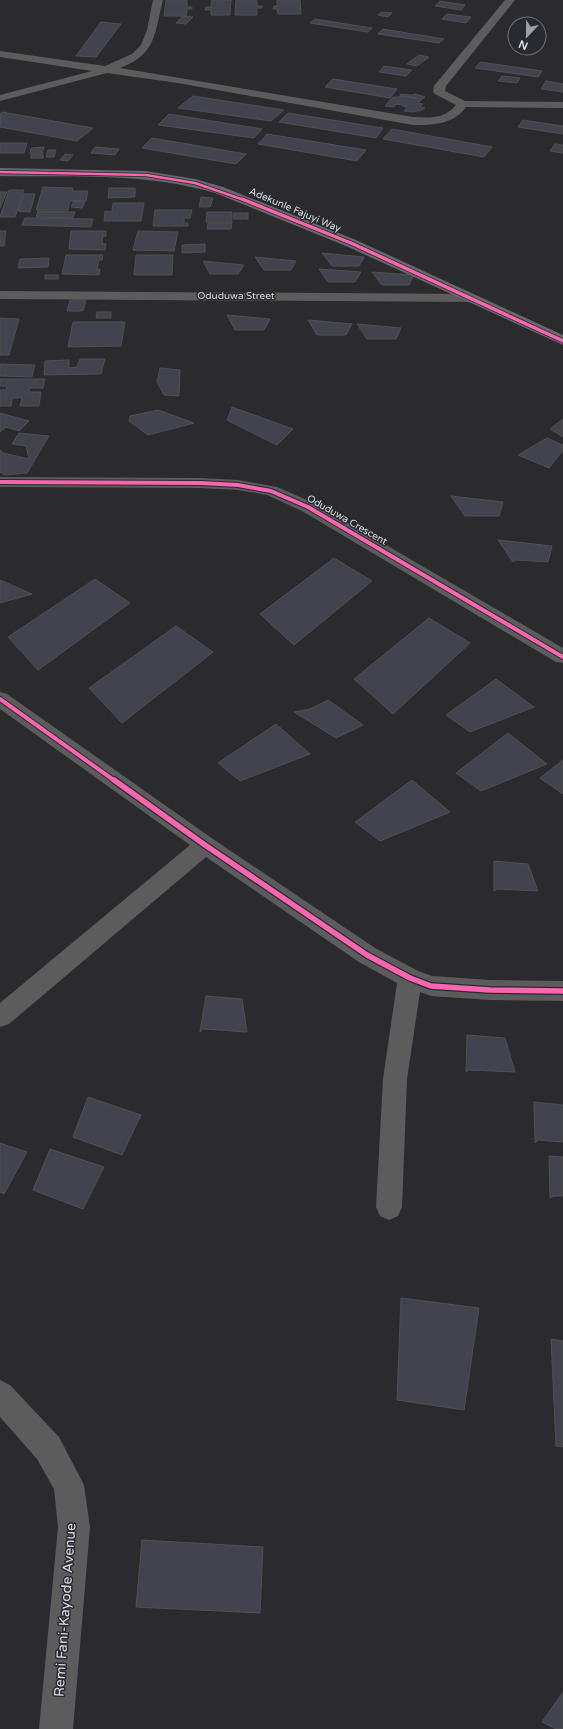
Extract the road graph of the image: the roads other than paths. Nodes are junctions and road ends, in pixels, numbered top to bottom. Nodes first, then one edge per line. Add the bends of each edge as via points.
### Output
1 (158, 0) edge
2 (510, 0) edge
3 (0, 54) edge
4 (108, 70) junction
5 (0, 98) edge
6 (463, 104) junction
7 (563, 105) edge
8 (0, 172) edge
9 (0, 295) edge
10 (471, 298) junction
11 (563, 341) edge
12 (0, 482) edge
13 (563, 657) edge
14 (0, 699) edge
15 (205, 845) junction
16 (410, 978) junction
17 (563, 991) edge
18 (0, 1017) edge
19 (389, 1207) dead end
20 (0, 1395) edge
21 (56, 1729) edge

1 - 4 street via 146,47 128,61
2 - 6 street via 440,86 439,92
3 - 4 street
4 - 5 street
4 - 6 street via 413,121 431,122 452,117
6 - 7 street
8 - 10 street, Adekunle Fajuyi Way via 146,175 207,186 241,197 351,243
9 - 10 street, Oduduwa Street
10 - 11 street, Adekunle Fajuyi Way
12 - 13 street, Oduduwa Crescent via 201,483 238,485 271,491 308,507
14 - 15 street
15 - 16 street via 367,955
15 - 18 street
16 - 17 street via 431,986
16 - 19 street via 395,1079
20 - 21 street, Remi Fani-Kayode Avenue via 48,1448 69,1485 74,1527

